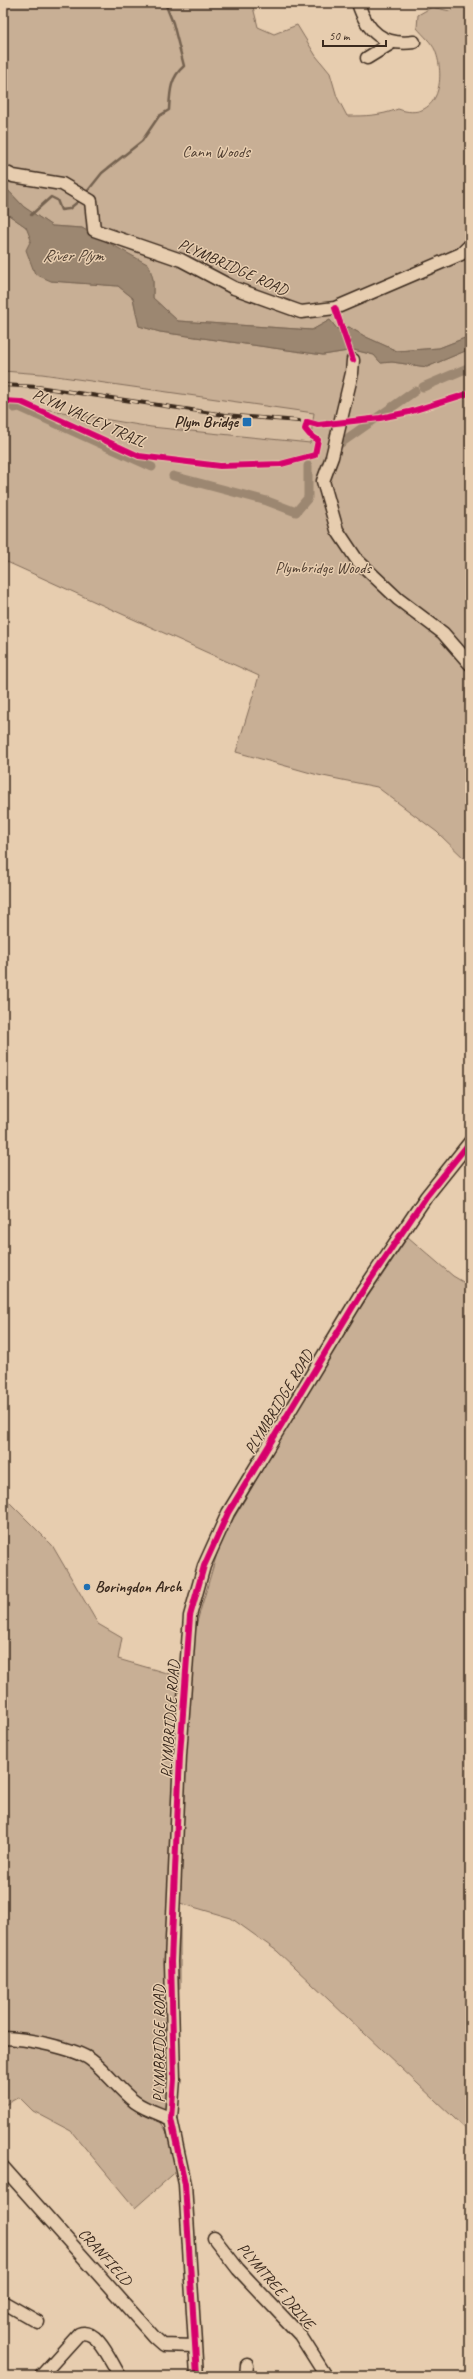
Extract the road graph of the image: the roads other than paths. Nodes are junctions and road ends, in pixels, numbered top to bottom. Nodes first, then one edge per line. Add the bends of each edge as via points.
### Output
1 (358, 3) edge
2 (393, 42) junction
3 (414, 42) dead end
4 (367, 58) dead end
5 (3, 170) edge
6 (470, 245) edge
7 (354, 360) dead end
8 (470, 664) edge
9 (470, 1142) edge
10 (3, 2038) edge
11 (171, 2119) junction
12 (3, 2166) edge
13 (214, 2238) dead end
14 (3, 2302) edge
15 (38, 2322) dead end
16 (194, 2346) junction
17 (320, 2373) edge
18 (41, 2376) edge
19 (120, 2376) edge
20 (197, 2376) edge

1 - 2 street via 363,18 372,30
2 - 3 street
2 - 4 street
5 - 6 street, PLYMBRIDGE ROAD via 13,176 62,184 91,201 94,230 181,260 234,288 301,312 335,308 461,254
7 - 8 street via 332,457 323,482 337,530 357,560 398,599 443,632
9 - 11 street, PLYMBRIDGE ROAD via 426,1197 360,1295 228,1512 204,1566 190,1616 180,1755 171,1962 174,2079
10 - 11 street via 47,2045 84,2056 95,2063 135,2102
11 - 16 street, PLYMBRIDGE ROAD via 185,2188
12 - 16 street, CRANFIELD via 163,2345
13 - 17 street, PLYMTREE DRIVE via 238,2269 295,2329
14 - 15 street
16 - 20 street, PLYMBRIDGE ROAD
18 - 19 street via 79,2334 85,2331 98,2341

